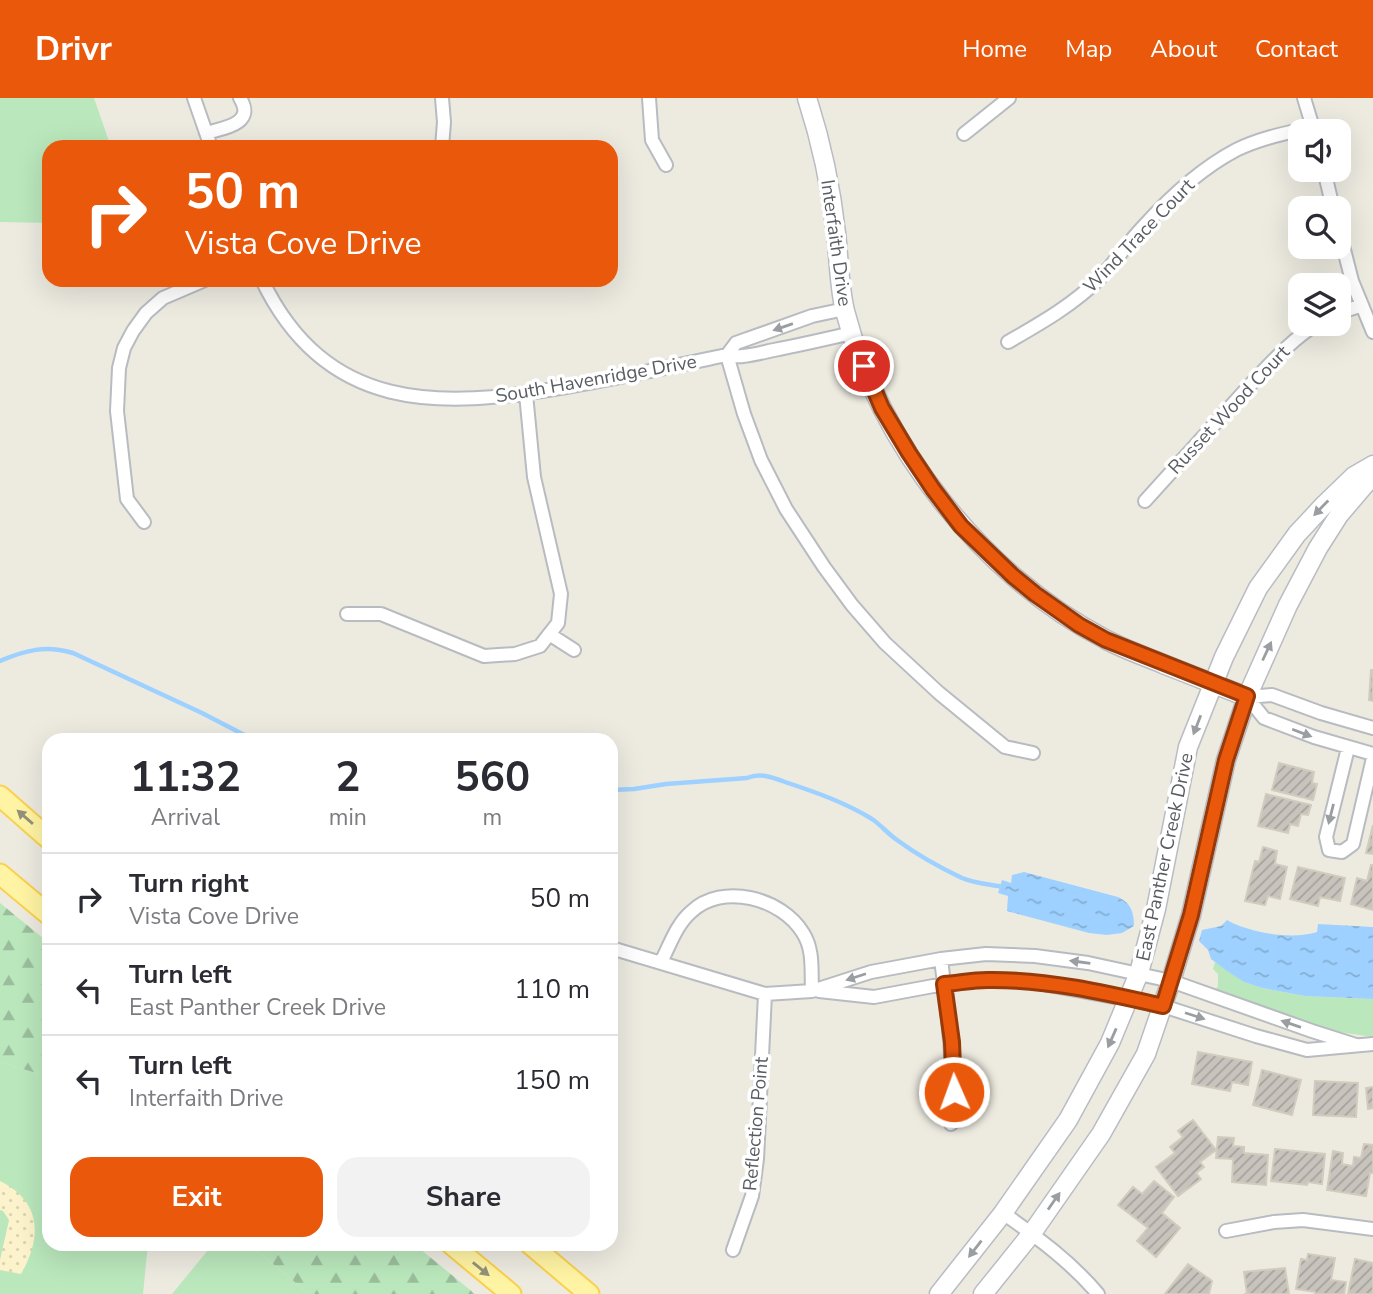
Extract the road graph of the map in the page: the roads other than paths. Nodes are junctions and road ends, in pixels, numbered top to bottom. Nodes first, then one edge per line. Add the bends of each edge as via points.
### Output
1 (194, 98) edge
2 (240, 98) edge
3 (442, 98) edge
4 (649, 98) edge
5 (807, 98) edge
6 (1009, 98) edge
7 (1304, 98) edge
8 (1310, 119) edge
9 (206, 133) junction
10 (964, 134) dead end
11 (1288, 135) edge
12 (208, 140) edge
13 (443, 140) edge
14 (666, 165) dead end
15 (1346, 259) edge
16 (189, 287) edge
17 (266, 287) edge
18 (1362, 305) junction
19 (845, 309) junction
20 (1351, 309) edge
21 (1373, 332) edge
22 (852, 333) junction
23 (1299, 336) edge
24 (1008, 342) dead end
25 (727, 355) junction
26 (526, 394) junction
27 (1373, 465) edge
28 (1373, 475) edge
29 (1145, 501) dead end
30 (144, 522) dead end
31 (347, 614) dead end
32 (549, 634) junction
33 (574, 650) dead end
34 (1213, 683) junction
35 (1247, 696) junction
36 (1373, 728) edge
37 (1348, 748) junction
38 (1033, 753) dead end
39 (1373, 756) edge
40 (0, 796) edge
41 (42, 833) edge
42 (0, 874) edge
43 (42, 909) edge
44 (618, 950) edge
45 (941, 960) junction
46 (662, 962) junction
47 (1139, 973) junction
48 (1171, 981) junction
49 (944, 984) junction
50 (812, 991) junction
51 (765, 994) junction
52 (1129, 998) junction
53 (1163, 1006) junction
54 (1373, 1044) edge
55 (1356, 1045) junction
56 (951, 1125) dead end
57 (1003, 1213) junction
58 (1373, 1229) edge
59 (1226, 1231) dead end
60 (1032, 1233) junction
61 (733, 1250) dead end
62 (459, 1251) edge
63 (538, 1251) edge
64 (511, 1294) edge
65 (589, 1294) edge
66 (939, 1294) edge
67 (983, 1294) edge
68 (1098, 1294) edge

1 - 9 street
2 - 9 street via 245,109 241,119
3 - 13 street
4 - 14 street via 652,140
5 - 19 street, Interfaith Drive via 828,182
6 - 10 street
7 - 8 street
9 - 12 street
11 - 24 street, Wind Trace Court via 1255,142 1200,173 1076,300
15 - 18 street
16 - 30 street via 163,298 146,313 132,331 119,368 117,411 127,499
17 - 26 street, South Havenridge Drive via 299,338 354,380 399,395 426,398
18 - 20 street
18 - 21 street
19 - 22 street, Interfaith Drive
19 -> 25 street, South Havenridge Drive via 736,342
22 - 25 street, South Havenridge Drive
22 - 34 street, Interfaith Drive via 882,408 909,453 961,526 990,555 1079,625
23 - 29 street, Russet Wood Court
25 - 26 street, South Havenridge Drive
25 - 38 street via 761,460 786,509 852,605 885,643 976,724 1005,747
26 - 32 street via 534,477 561,594 558,623
27 -> 34 street, East Panther Creek Drive via 1354,476 1297,534 1258,588
35 -> 28 street, East Panther Creek Drive via 1318,548
31 - 32 street via 381,614 484,656 540,646
32 - 33 street
34 - 35 street, Interfaith Drive
34 -> 47 street, East Panther Creek Drive via 1188,747
35 - 36 street via 1272,695
35 -> 37 street via 1264,718
35 - 48 street, East Panther Creek Drive via 1226,760
37 - 39 street
37 -> 39 street via 1326,837 1329,850 1342,852 1353,844
41 -> 40 main road
42 - 43 main road
44 - 46 street
47 -> 45 street via 1035,956 986,954
45 - 49 street
45 -> 50 street via 871,972
46 - 50 street via 677,928 691,911 708,900 742,897 778,908 803,933 811,950
46 - 51 street
47 - 48 street
47 - 52 street, East Panther Creek Drive
48 - 53 street, East Panther Creek Drive
55 -> 48 street
49 - 50 street via 874,997
49 - 52 street via 1032,982
49 - 56 street via 952,1042
50 - 51 street
51 - 61 street, Reflection Point via 757,1158 752,1196
52 - 53 street
52 -> 57 street, East Panther Creek Drive via 1068,1120
53 -> 55 street via 1307,1050
60 -> 53 street, East Panther Creek Drive via 1101,1134 1146,1054
54 - 55 street
57 - 60 street
57 -> 66 street, East Panther Creek Drive
58 - 59 street via 1303,1220
60 - 67 street, East Panther Creek Drive
60 - 68 street
62 -> 64 main road
63 - 65 main road

